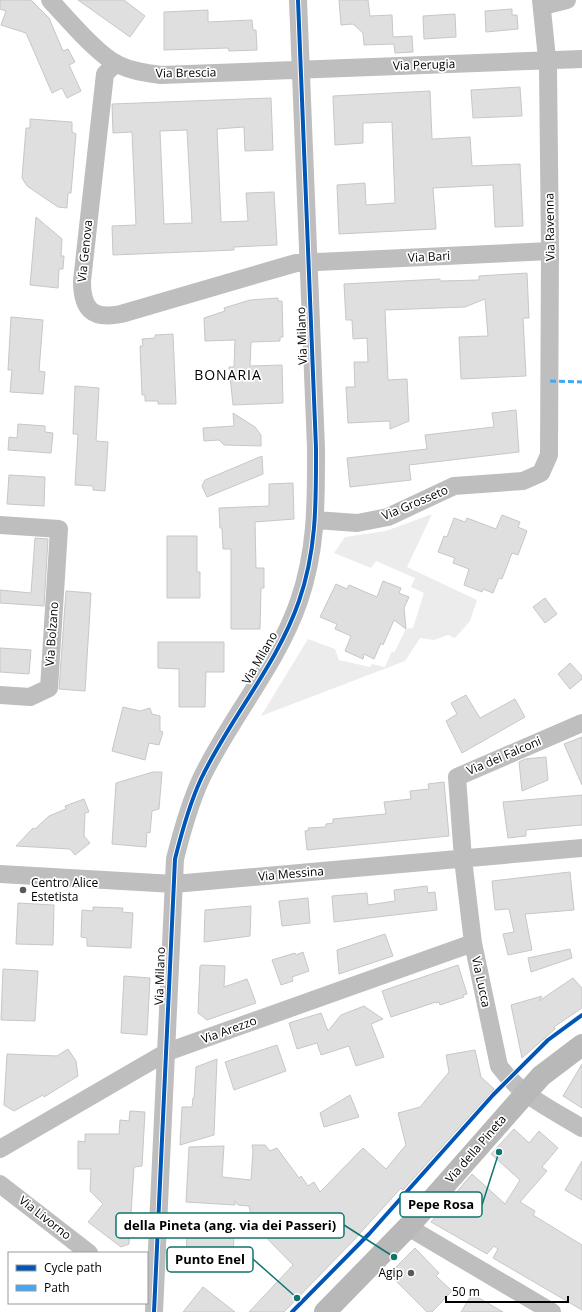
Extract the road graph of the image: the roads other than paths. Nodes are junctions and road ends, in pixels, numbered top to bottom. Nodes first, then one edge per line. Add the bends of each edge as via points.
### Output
1 (50, 0) edge
2 (298, 0) edge
3 (568, 0) edge
4 (542, 3) edge
5 (582, 59) edge
6 (548, 61) junction
7 (116, 64) junction
8 (301, 70) junction
9 (550, 251) junction
10 (309, 262) junction
11 (549, 455) joint
12 (316, 520) junction
13 (0, 525) edge
14 (0, 695) edge
15 (582, 723) edge
16 (582, 848) edge
17 (463, 859) junction
18 (0, 874) edge
19 (174, 884) junction
20 (473, 943) junction
21 (582, 1045) edge
22 (167, 1052) junction
23 (524, 1094) junction
24 (582, 1128) edge
25 (0, 1149) edge
26 (0, 1184) edge
27 (408, 1227) junction
28 (88, 1252) edge
29 (156, 1306) edge
30 (325, 1312) edge
31 (552, 1312) edge

1 - 7 street, Via Brescia
2 - 8 street, Via Milano
3 - 4 street
4 - 6 street, Via Ravenna
5 - 6 street, Via Perugia
6 - 8 street, Via Perugia
6 - 9 street, Via Ravenna
7 - 8 street, Via Brescia via 161,75
7 - 10 street, Via Genova via 105,74 82,281 82,294 86,306 102,316 121,314 296,263
8 - 10 street, Via Milano
9 - 10 street, Via Bari
9 - 11 street, Via Ravenna
10 - 12 street, Via Milano
11 - 12 street, Via Grosseto via 541,473 523,481 454,486 388,517 357,523
12 - 19 street, Via Milano via 309,565 299,601 286,633 202,778 185,818 175,859
13 - 14 street, Via Bolzano via 59,528 49,688 30,697
15 - 17 street, Via dei Falconi via 457,777
16 - 17 street, Via Messina
17 - 19 street, Via Messina
17 - 20 street, Via Lucca
18 - 19 street, Via Messina
19 - 22 street, Via Milano
20 - 22 street, Via Arezzo
20 - 23 street, Via Lucca via 499,1066
21 - 23 street, Via della Pineta via 541,1076
22 - 25 street, Via Arezzo
22 - 29 street, Via Milano
23 - 24 street, Via Lucca
23 - 27 street, Via della Pineta
26 - 28 street, Via Livorno
27 - 30 street, Via della Pineta
27 - 31 street

